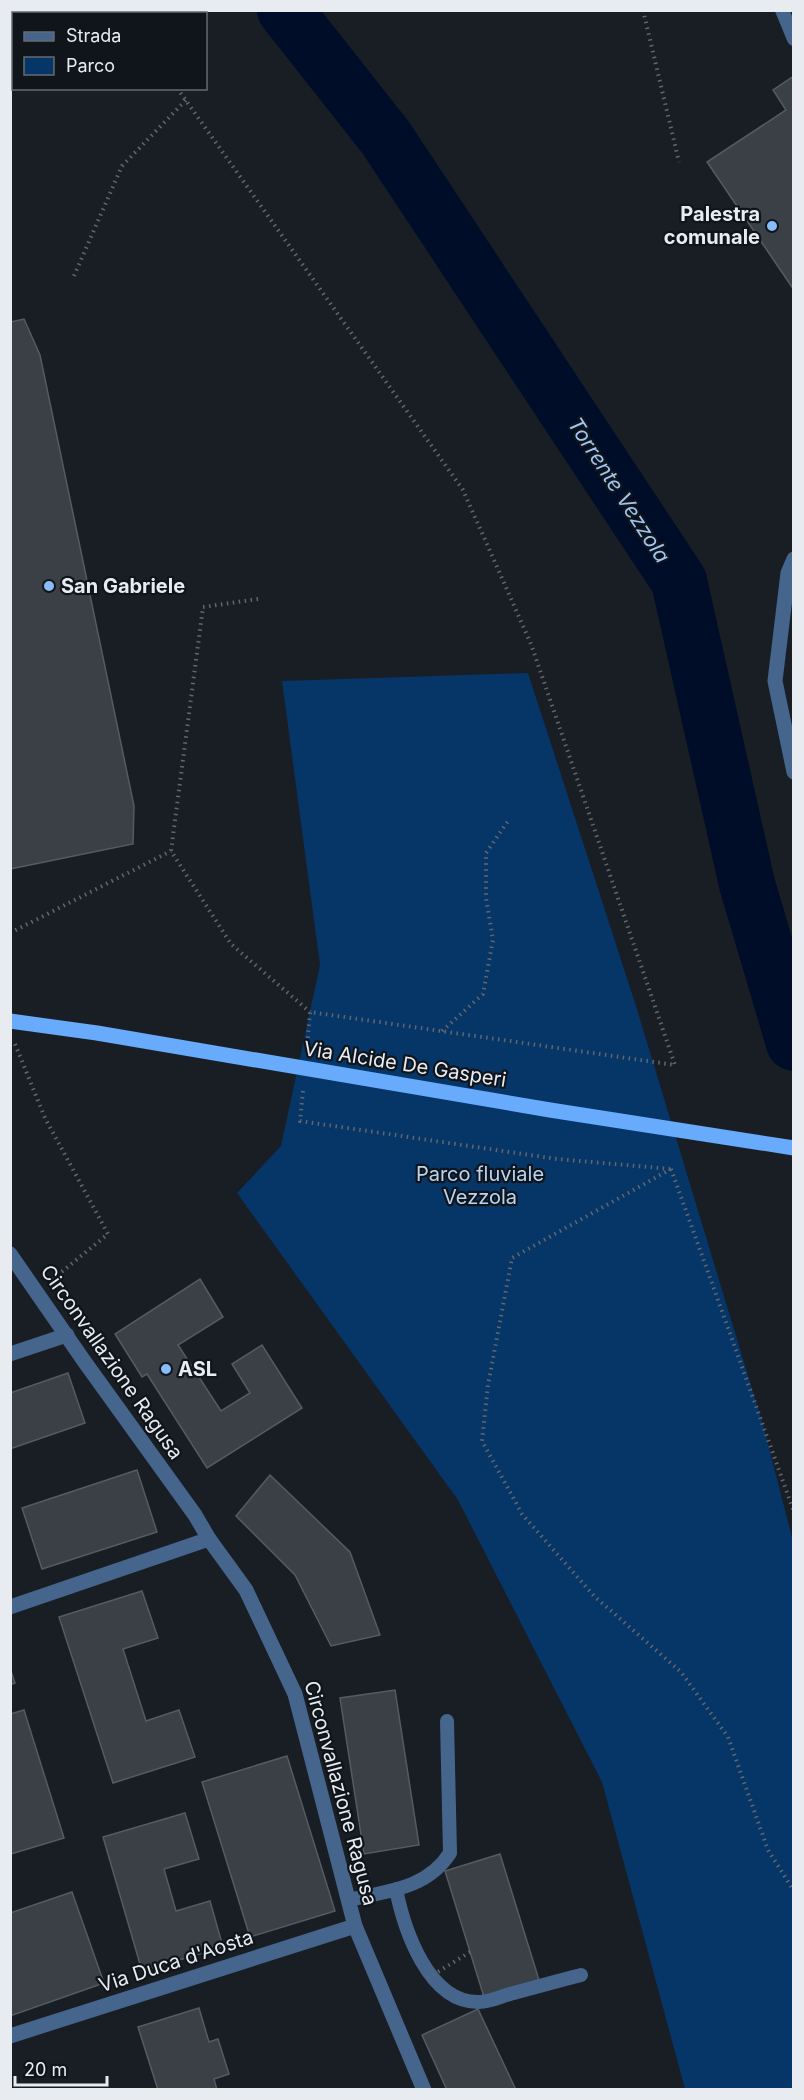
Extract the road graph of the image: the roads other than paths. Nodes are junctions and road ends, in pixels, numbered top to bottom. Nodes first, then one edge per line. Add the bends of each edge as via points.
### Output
1 (782, 10) edge
2 (794, 39) edge
3 (794, 559) edge
4 (794, 772) edge
5 (10, 1021) edge
6 (794, 1148) edge
7 (10, 1254) edge
8 (67, 1335) junction
9 (10, 1354) edge
10 (209, 1539) junction
11 (10, 1607) edge
12 (447, 1721) dead end
13 (396, 1889) junction
14 (348, 1899) junction
15 (355, 1926) junction
16 (580, 1975) dead end
17 (10, 2036) edge
18 (424, 2090) edge

1 - 2 lane
3 - 4 street via 788,573 775,681
5 - 6 main road, Via Alcide De Gasperi, bridge
7 - 8 street, Circonvallazione Ragusa
8 - 9 street
8 - 10 street, Circonvallazione Ragusa
10 - 11 street
10 - 14 street, Circonvallazione Ragusa via 246,1590 295,1694
12 - 13 lane via 450,1853 423,1880
13 - 14 lane
13 - 16 lane via 410,1941 421,1961 440,1985 458,1999 480,2002
14 - 15 street, Circonvallazione Ragusa
15 - 17 street, Via Duca d'Aosta
15 - 18 street, Circonvallazione Ragusa

